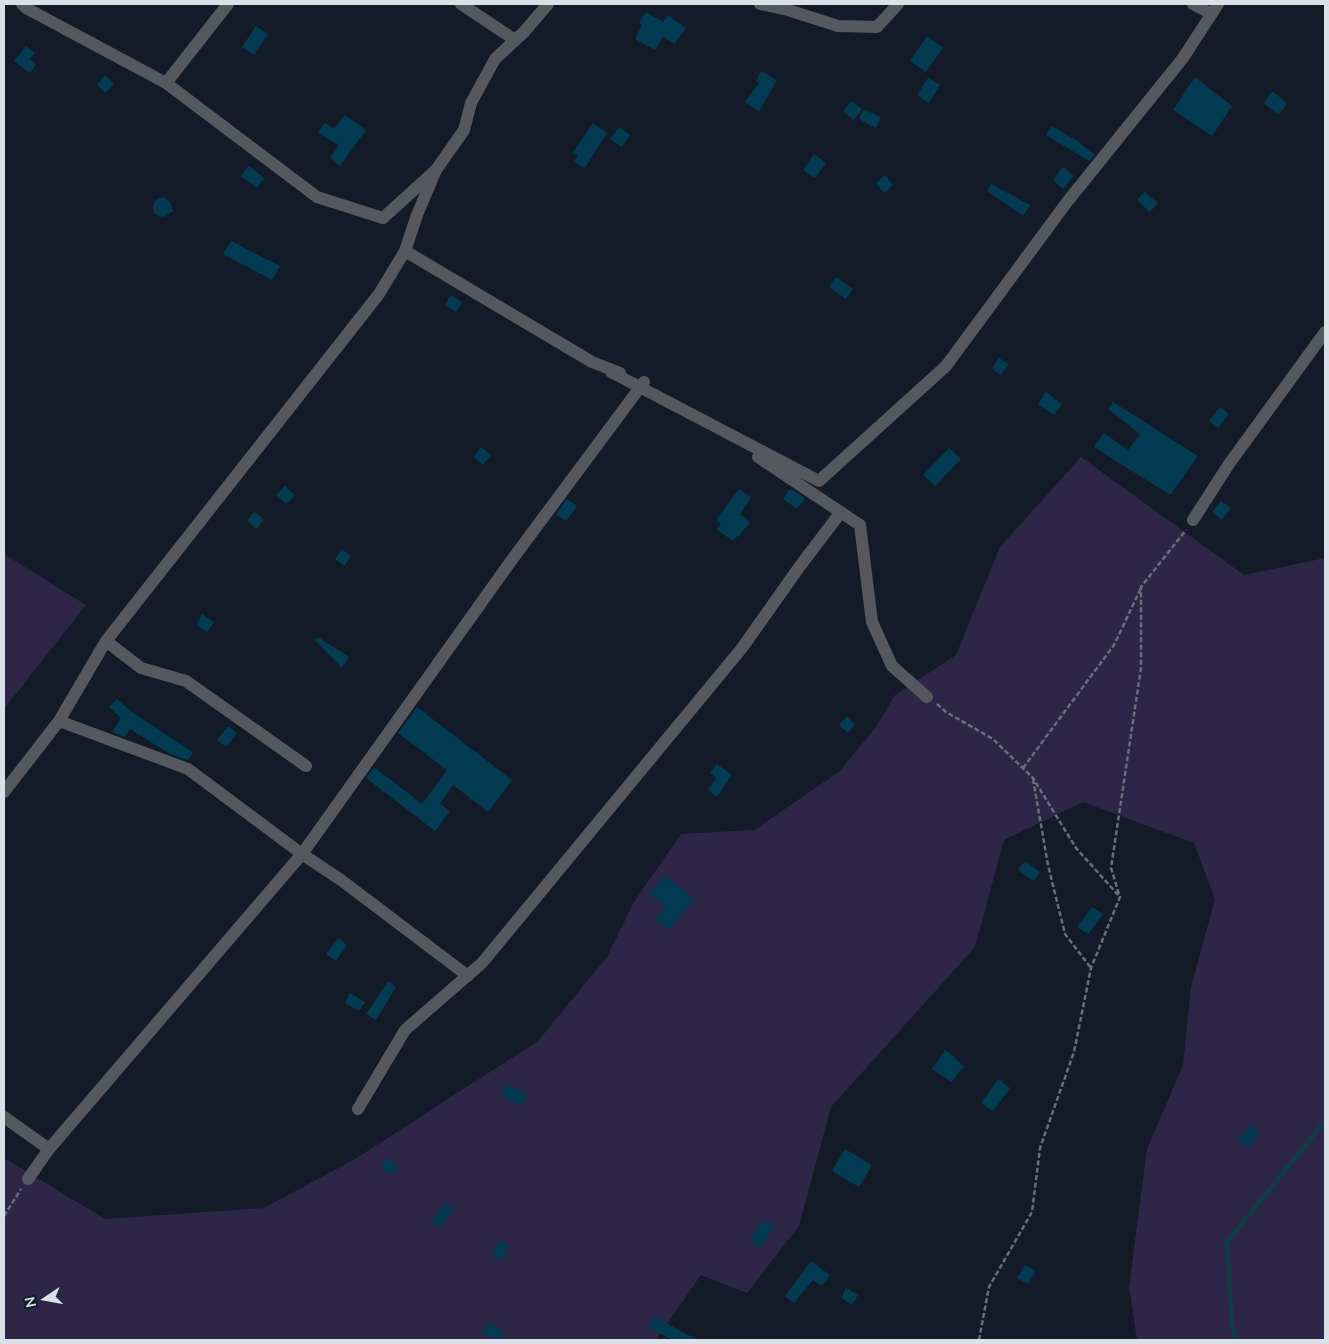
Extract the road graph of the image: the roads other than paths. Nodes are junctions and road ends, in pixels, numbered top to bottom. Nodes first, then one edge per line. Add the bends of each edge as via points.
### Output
1 (22, 4) edge
2 (228, 4) edge
3 (461, 4) edge
4 (548, 4) edge
5 (760, 4) edge
6 (898, 4) edge
7 (1194, 4) edge
8 (1215, 9) edge
9 (514, 40) junction
10 (166, 83) junction
11 (436, 170) junction
12 (405, 251) junction
13 (1325, 332) edge
14 (611, 372) dead end
15 (644, 382) junction
16 (842, 512) junction
17 (1193, 520) road end
18 (106, 641) junction
19 (927, 697) road end
20 (59, 721) junction
21 (306, 766) dead end
22 (4, 792) edge
23 (302, 854) junction
24 (468, 976) junction
25 (358, 1109) dead end
26 (4, 1117) edge
27 (49, 1149) junction
28 (28, 1179) road end

1 - 10 street
2 - 10 street
3 - 9 street
4 - 9 street
5 - 6 street via 838,26 877,27
7 - 8 street
8 - 14 street via 1183,58 1067,202 946,366 819,481
9 - 11 street via 495,59 471,103 464,130
10 - 11 street via 317,197 383,218
11 - 12 street
12 - 15 street via 592,362
12 - 18 street via 379,294
13 - 17 street via 1229,464
15 - 16 street
15 - 23 street via 511,561
16 - 19 street via 860,525 872,622 892,666
16 - 24 street via 736,656
18 - 20 street
18 - 21 street via 141,668 186,681
20 - 22 street
20 - 23 street via 188,769
23 - 24 street
23 - 27 street
24 - 25 street via 405,1030
26 - 27 street
27 - 28 street

